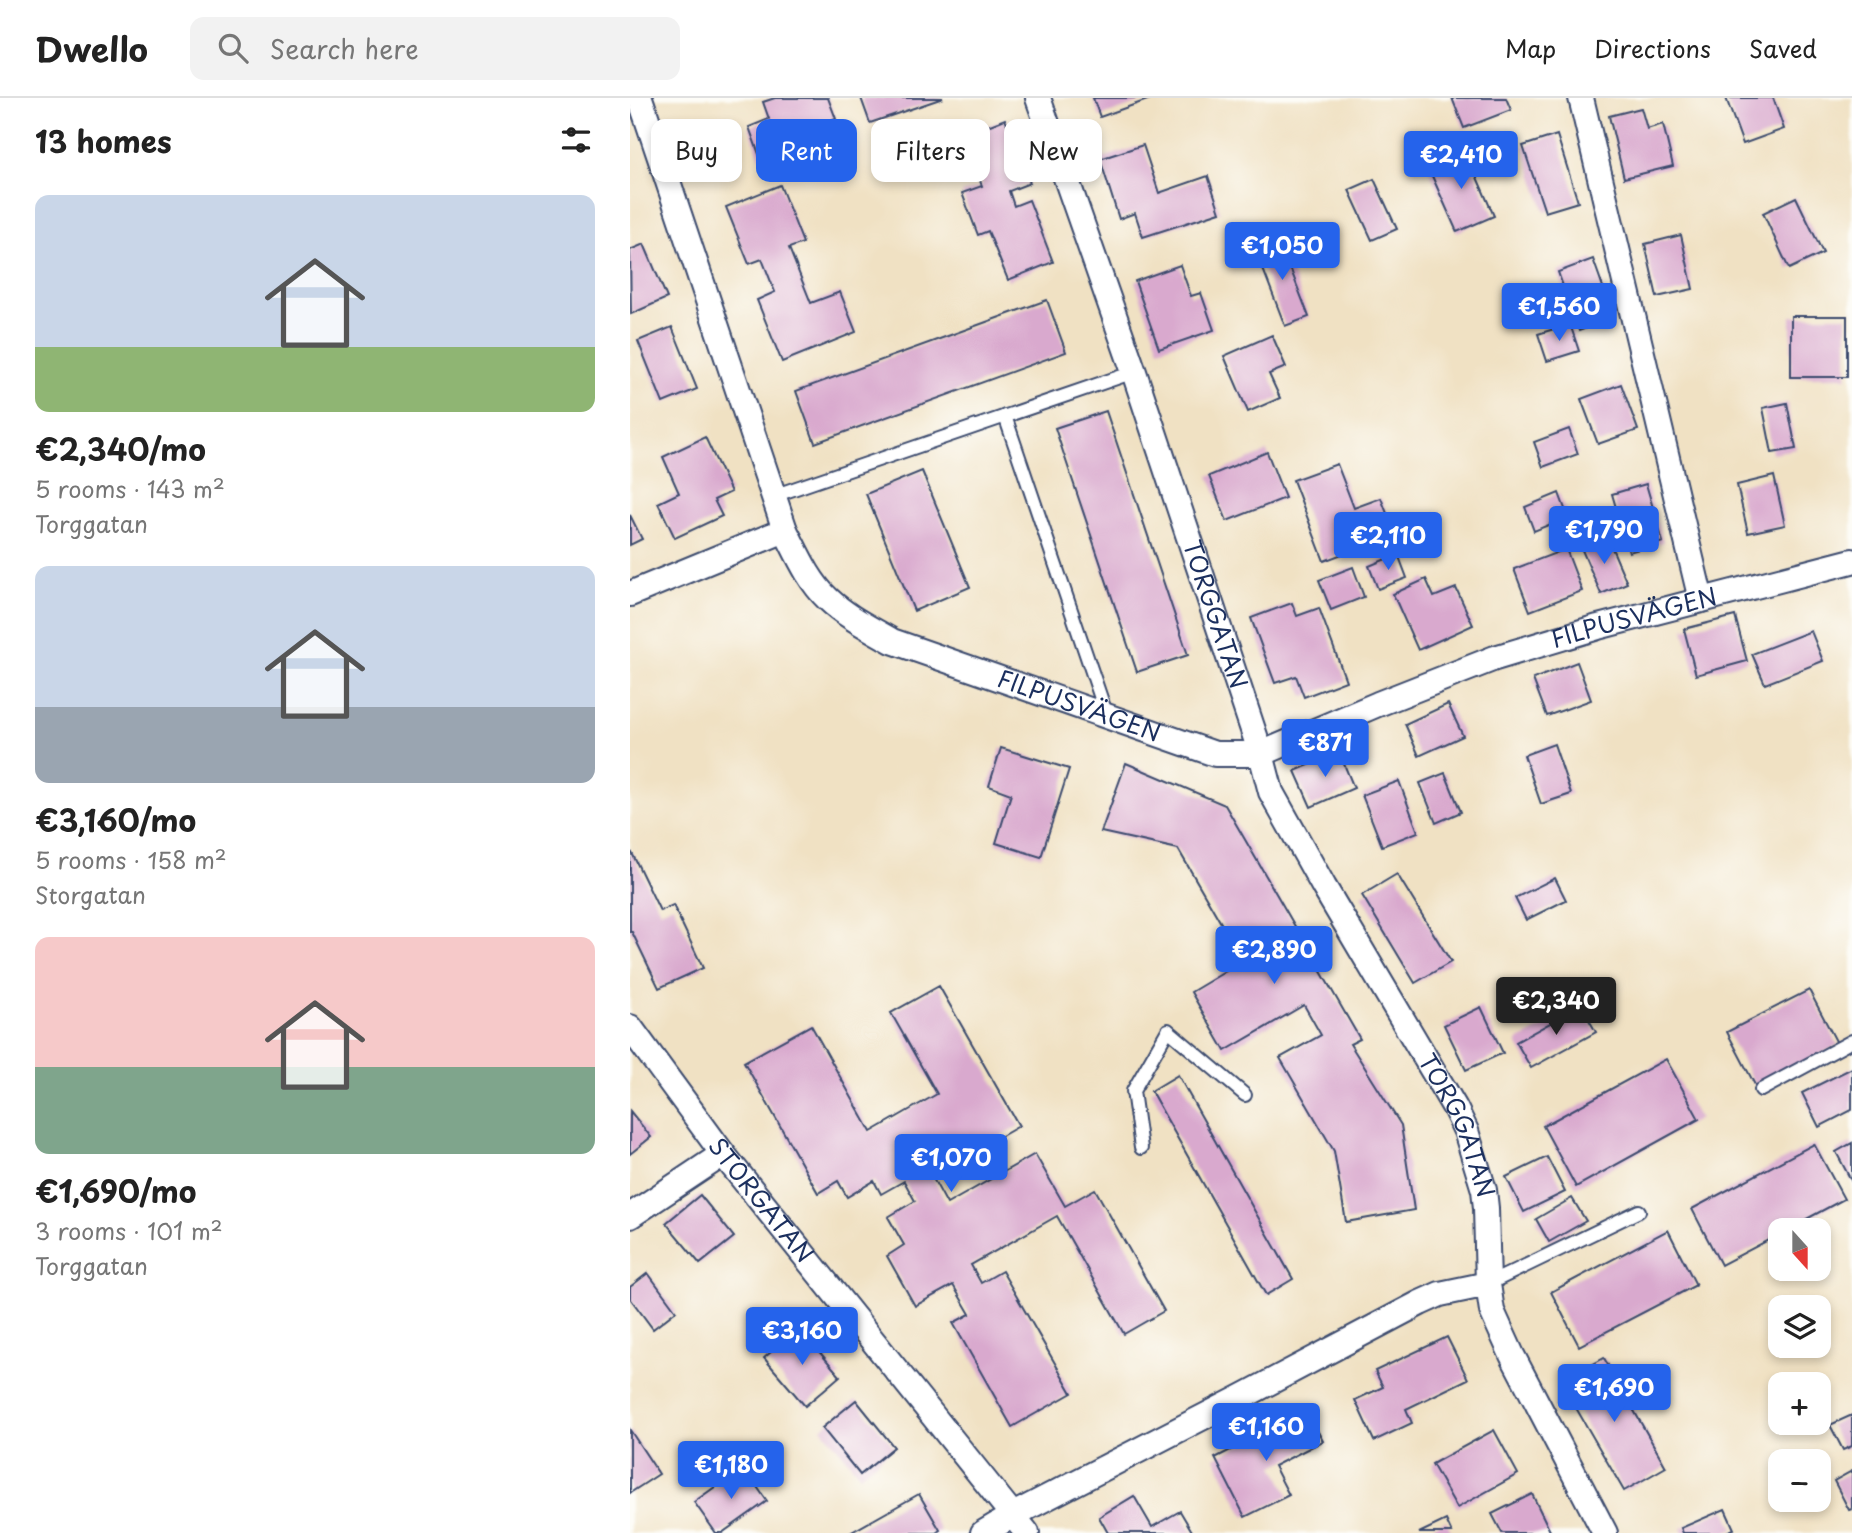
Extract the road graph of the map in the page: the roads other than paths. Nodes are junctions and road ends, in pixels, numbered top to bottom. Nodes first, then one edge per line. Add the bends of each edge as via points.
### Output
1 (640, 98) edge
2 (1038, 98) edge
3 (1581, 98) edge
4 (1134, 372) junction
5 (1005, 416) junction
6 (773, 496) junction
7 (785, 530) junction
8 (1852, 561) edge
9 (630, 594) edge
10 (1701, 600) junction
11 (1107, 716) junction
12 (1261, 754) junction
13 (630, 1027) edge
14 (1852, 1041) edge
15 (1761, 1090) dead end
16 (1245, 1095) dead end
17 (1141, 1148) dead end
18 (723, 1154) junction
19 (1639, 1211) dead end
20 (630, 1216) edge
21 (1488, 1284) junction
22 (1020, 1524) edge
23 (983, 1533) edge
24 (1605, 1533) edge

1 - 6 street, FILPUSVÄGEN
2 - 4 street, TORGGATAN
3 - 10 street
4 - 5 lane
4 - 12 street, TORGGATAN
5 - 6 lane
5 - 11 lane
6 - 7 street, FILPUSVÄGEN
7 - 9 street
7 - 11 street, FILPUSVÄGEN via 827,598 892,641
8 - 10 street, FILPUSVÄGEN
10 - 12 street, FILPUSVÄGEN via 1495,658
11 - 12 street, FILPUSVÄGEN via 1215,754
12 - 21 street, TORGGATAN via 1271,792 1466,1131 1484,1190
13 - 18 street, STORGATAN
14 - 15 lane
16 - 17 lane via 1168,1030 1133,1091
18 - 20 street
18 - 22 street, STORGATAN
19 - 21 lane
21 - 22 street via 1420,1303
21 - 24 street, TORGGATAN via 1492,1311 1512,1355
22 - 23 street

